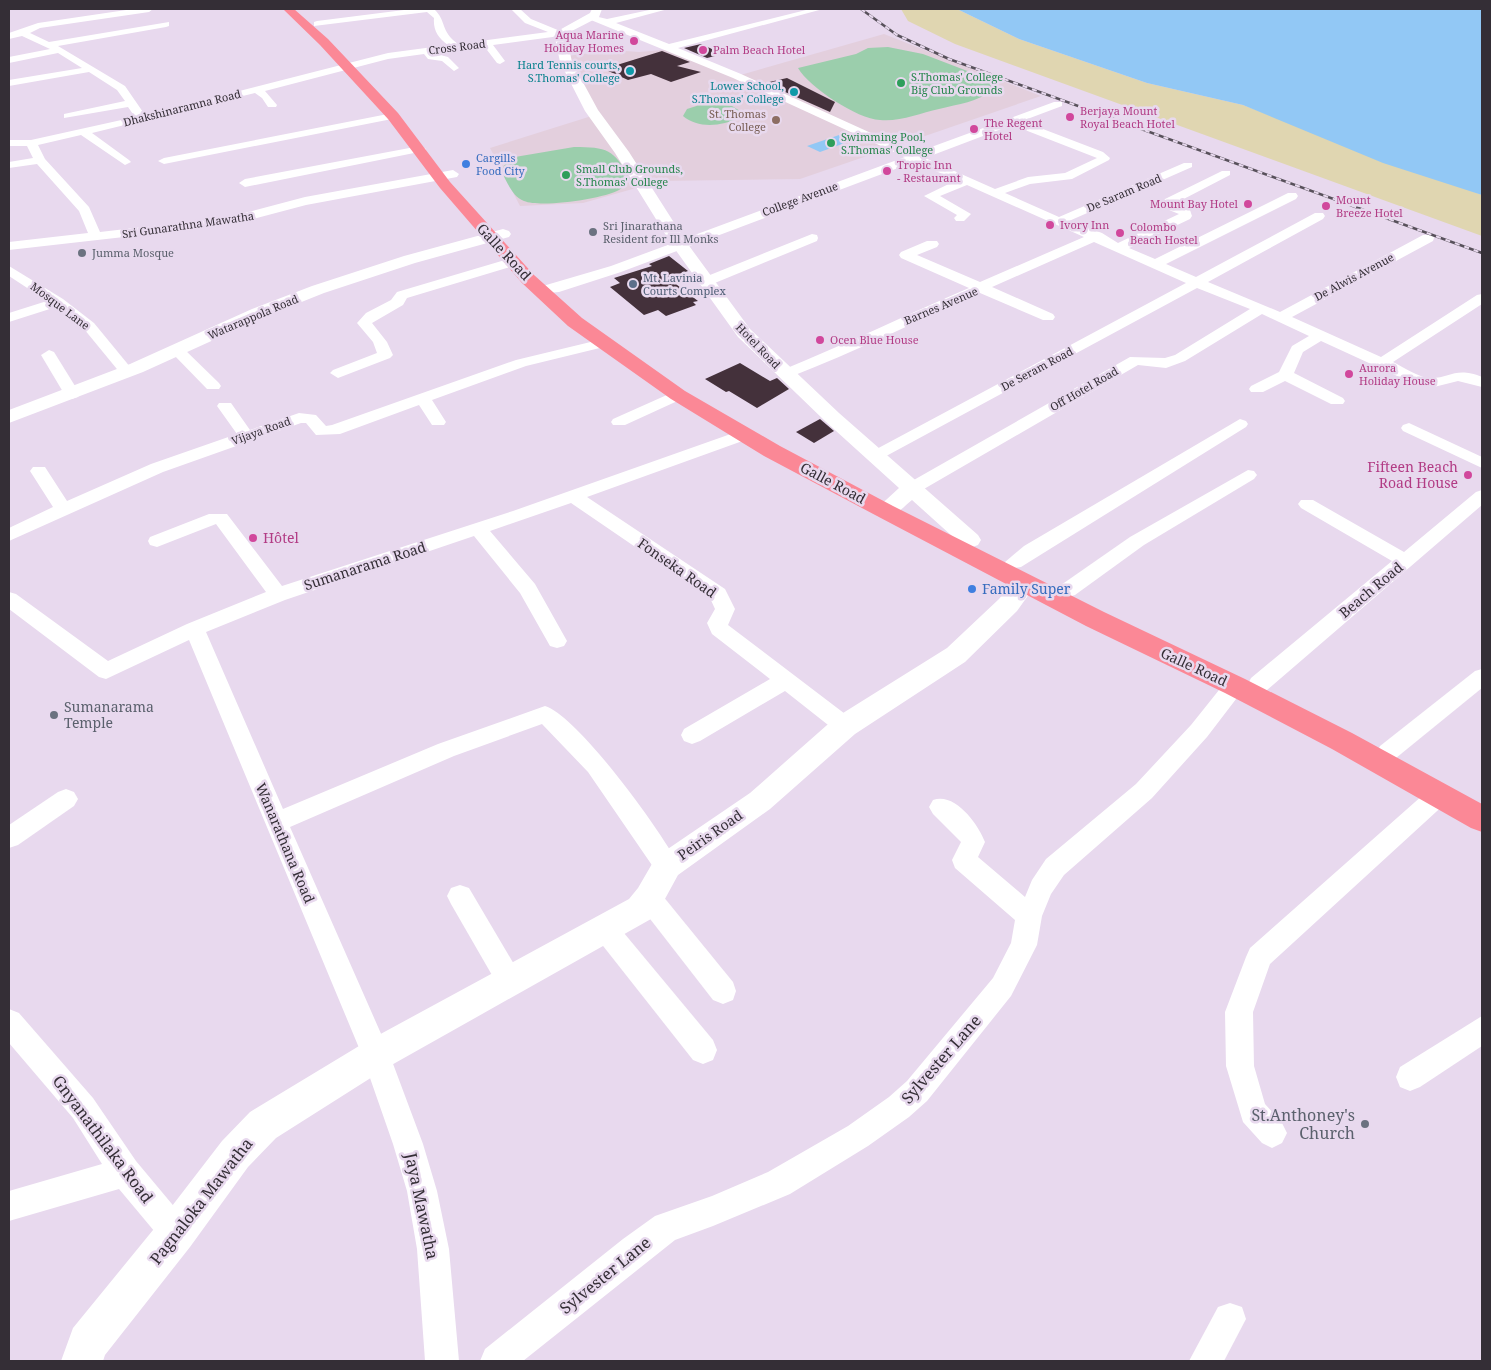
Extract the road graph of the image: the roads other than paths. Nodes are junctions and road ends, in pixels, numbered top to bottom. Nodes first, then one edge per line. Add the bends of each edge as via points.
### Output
1 (149, 9) edge
2 (288, 9) edge
3 (296, 9) edge
4 (430, 9) edge
5 (515, 9) edge
6 (664, 9) edge
7 (819, 9) edge
8 (593, 13) edge
9 (607, 22) junction
10 (166, 24) dead end
11 (317, 24) dead end
12 (23, 33) junction
13 (560, 33) junction
14 (9, 36) edge
15 (487, 44) junction
16 (46, 45) junction
17 (670, 47) junction
18 (458, 48) junction
19 (60, 50) junction
20 (427, 51) junction
21 (9, 60) edge
22 (500, 60) dead end
23 (349, 65) junction
24 (454, 68) dead end
25 (92, 69) junction
26 (9, 83) edge
27 (255, 89) junction
28 (130, 103) junction
29 (1058, 104) dead end
30 (272, 105) dead end
31 (68, 116) dead end
32 (393, 116) junction
33 (142, 119) junction
34 (1011, 121) junction
35 (82, 131) junction
36 (9, 143) edge
37 (31, 143) junction
38 (416, 145) junction
39 (332, 154) dead end
40 (914, 157) junction
41 (40, 160) junction
42 (164, 161) dead end
43 (125, 162) dead end
44 (9, 165) edge
45 (1188, 165) dead end
46 (1226, 173) dead end
47 (446, 179) junction
48 (968, 180) junction
49 (245, 183) dead end
50 (994, 193) junction
51 (1292, 196) dead end
52 (304, 212) dead end
53 (1319, 216) dead end
54 (960, 218) dead end
55 (1059, 221) junction
56 (496, 235) junction
57 (1097, 236) junction
58 (96, 237) junction
59 (812, 238) dead end
60 (1428, 238) dead end
61 (932, 244) dead end
62 (680, 245) junction
63 (9, 246) edge
64 (1120, 246) junction
65 (512, 262) junction
66 (1158, 263) junction
67 (9, 270) edge
68 (705, 282) junction
69 (1198, 283) junction
70 (982, 288) junction
71 (548, 290) junction
72 (1482, 298) edge
73 (58, 302) junction
74 (1261, 309) junction
75 (1281, 316) junction
76 (1048, 317) dead end
77 (9, 318) edge
78 (1320, 335) junction
79 (603, 343) junction
80 (177, 350) junction
81 (49, 355) dead end
82 (1380, 364) junction
83 (126, 372) junction
84 (338, 373) dead end
85 (785, 374) junction
86 (1285, 375) junction
87 (1482, 382) edge
88 (213, 386) dead end
89 (1257, 389) dead end
90 (72, 394) junction
91 (678, 395) junction
92 (422, 398) junction
93 (1337, 401) dead end
94 (225, 406) dead end
95 (9, 417) edge
96 (438, 422) dead end
97 (618, 422) dead end
98 (1240, 424) dead end
99 (1409, 428) dead end
100 (742, 434) junction
101 (247, 437) junction
102 (877, 456) junction
103 (1482, 463) edge
104 (39, 471) dead end
105 (1248, 475) dead end
106 (573, 496) junction
107 (1482, 496) edge
108 (898, 500) junction
109 (1307, 504) dead end
110 (63, 509) junction
111 (478, 529) junction
112 (9, 535) edge
113 (970, 540) joint
114 (157, 541) dead end
115 (1406, 561) junction
116 (1020, 572) junction
117 (1068, 590) junction
118 (278, 595) junction
119 (9, 599) edge
120 (194, 630) junction
121 (557, 641) dead end
122 (1482, 677) edge
123 (786, 680) junction
124 (1247, 685) junction
125 (845, 726) junction
126 (692, 735) dead end
127 (1388, 752) junction
128 (1440, 794) junction
129 (66, 799) dead end
130 (1482, 802) edge
131 (942, 807) dead end
132 (1482, 819) edge
133 (276, 822) junction
134 (9, 838) edge
135 (667, 866) junction
136 (460, 896) dead end
137 (649, 898) junction
138 (1029, 916) junction
139 (605, 929) junction
140 (509, 980) junction
141 (723, 991) dead end
142 (9, 1022) edge
143 (1482, 1030) edge
144 (702, 1050) dead end
145 (376, 1055) junction
146 (1410, 1077) dead end
147 (1272, 1133) dead end
148 (125, 1172) junction
149 (9, 1206) edge
150 (176, 1233) junction
151 (1230, 1319) dead end
152 (82, 1361) edge
153 (442, 1361) edge
154 (497, 1361) edge
155 (1206, 1361) edge

1 - 12 street via 65,18
2 - 23 highway, Galle Road
3 - 23 highway, Galle Road
4 - 11 street
4 - 18 street via 438,16 440,33
5 - 13 street via 528,21
6 - 9 street
7 - 17 street
8 - 9 street
8 - 13 street
9 - 17 street
10 - 16 street
12 - 14 street
12 - 16 street
13 - 15 street, Cross Road
13 - 62 street, Hotel Road via 566,62 592,111 622,152
15 - 18 street, Cross Road
15 - 22 street
16 - 19 street
17 - 40 street
18 - 20 street, Cross Road
19 - 21 street
19 - 25 street
20 - 23 street, Cross Road
20 - 24 street via 431,57 445,59
23 - 27 street, Dhakshinaramna Road
23 - 32 highway, Galle Road
23 - 47 highway, Galle Road via 379,86
25 - 26 street
25 - 28 street via 121,88
27 - 30 street
27 - 33 street, Dhakshinaramna Road
28 - 31 street
28 - 33 street
29 - 34 street, College Avenue
32 - 38 highway, Galle Road
32 - 42 street
33 - 35 street, Dhakshinaramna Road
34 - 40 street, College Avenue
34 - 50 street via 1104,158 1068,176 1028,181
35 - 37 street, Dhakshinaramna Road
35 - 43 street
36 - 37 street, Dhakshinaramna Road
37 - 41 street
38 - 39 street
38 - 47 highway, Galle Road
38 - 49 street
40 - 48 street
40 - 62 street, College Avenue
41 - 44 street
41 - 58 street via 85,210
45 - 55 street, De Saram Road
46 - 64 street via 1169,202 1186,216
47 - 52 street
47 - 56 highway, Galle Road
47 - 58 street, Sri Gunarathna Mawatha via 305,201 230,221
48 - 50 street
48 - 54 street via 930,196 965,214
50 - 55 street
51 - 66 street
53 - 69 street, De Seram Road
55 - 57 street
56 - 65 highway, Galle Road
56 - 71 highway, Galle Road
56 - 80 street, Watarappola Road via 388,265 320,289
57 - 64 street
57 - 70 street, Barnes Avenue
58 - 63 street, Sri Gunarathna Mawatha
59 - 68 street
60 - 75 street, De Alwis Avenue
61 - 70 street via 906,255
62 - 68 street, Hotel Road
62 - 71 street, College Avenue
64 - 66 street
65 - 71 highway, Galle Road
65 - 84 street via 402,294 398,302 368,316 364,323 378,338 385,355
66 - 69 street
67 - 73 street, Mosque Lane
68 - 85 street, Hotel Road via 744,333
69 - 74 street
69 - 102 street, De Seram Road
70 - 76 street
70 - 85 street, Barnes Avenue
71 - 79 highway, Galle Road
71 - 108 highway, Galle Road via 634,353 718,408
72 - 82 street
73 - 77 street
73 - 83 street, Mosque Lane via 89,326
74 - 75 street
74 - 108 street, Off Hotel Road via 1180,358 1166,363 1135,360
75 - 78 street
78 - 82 street
78 - 86 street via 1297,349
79 - 91 highway, Galle Road
79 - 92 street, Vijaya Road via 521,363
80 - 83 street, Watarappola Road
80 - 88 street
81 - 90 street
82 - 87 street via 1426,383 1437,383 1457,375
83 - 90 street, Watarappola Road
85 - 102 street, Hotel Road
86 - 89 street
86 - 93 street
90 - 95 street, Watarappola Road
91 - 97 street
91 - 100 highway, Galle Road
92 - 96 street
92 - 101 street, Vijaya Road via 334,430 322,431 310,418 299,418
94 - 101 street
98 - 116 street via 1031,550
99 - 103 street
100 - 106 street, Sumanarama Road
100 - 108 highway, Galle Road
101 - 110 street, Vijaya Road via 157,468
102 - 108 street, Hotel Road
104 - 110 street
105 - 117 street via 1137,542
106 - 111 street, Sumanarama Road
106 - 123 street, Fonseka Road via 718,594 726,609 717,623 719,629
107 - 115 street, Beach Road
108 - 113 street, Hotel Road
108 - 116 highway, Galle Road
109 - 115 street
110 - 112 street, Vijaya Road
111 - 118 street, Sumanarama Road
111 - 121 street via 528,589
113 - 116 highway, Galle Road
114 - 118 street via 221,518
115 - 124 street, Beach Road
116 - 117 highway, Galle Road
116 - 124 highway, Galle Road via 1095,620
116 - 125 street, Peiris Road via 1008,604 956,655
117 - 124 highway, Galle Road
118 - 120 street, Sumanarama Road
119 - 120 street, Sumanarama Road via 106,671
120 - 133 street, Wanarathana Road
122 - 127 street
123 - 125 street, Fonseka Road
123 - 126 street
124 - 127 highway, Galle Road
124 - 128 highway, Galle Road
124 - 138 street, Sylvester Lane via 1144,791 1055,867 1041,888
125 - 135 street, Peiris Road via 760,800
127 - 130 highway, Galle Road
128 - 132 highway, Galle Road
128 - 147 street via 1259,957 1239,1012 1240,1066 1253,1112
129 - 134 street
131 - 138 street via 969,832 973,842 964,860
133 - 135 street via 446,750 545,714 568,732 591,760
133 - 145 street, Wanarathana Road
135 - 137 street, Peiris Road
136 - 140 street
137 - 139 street, Peiris Road via 640,910
137 - 141 street
138 - 154 street, Sylvester Lane via 1024,945 1002,987 917,1091 900,1106 839,1148 779,1183 666,1227
139 - 140 street, Peiris Road
139 - 144 street
140 - 145 street, Peiris Road
142 - 148 street, Gnyanathilaka Road via 83,1108
143 - 146 street
145 - 150 street, Pagnaloka Mawatha via 263,1125 235,1154
145 - 153 street, Jaya Mawatha via 422,1191 433,1249
148 - 149 street
148 - 150 street, Gnyanathilaka Road
150 - 152 street, Pagnaloka Mawatha via 88,1343
151 - 155 street

